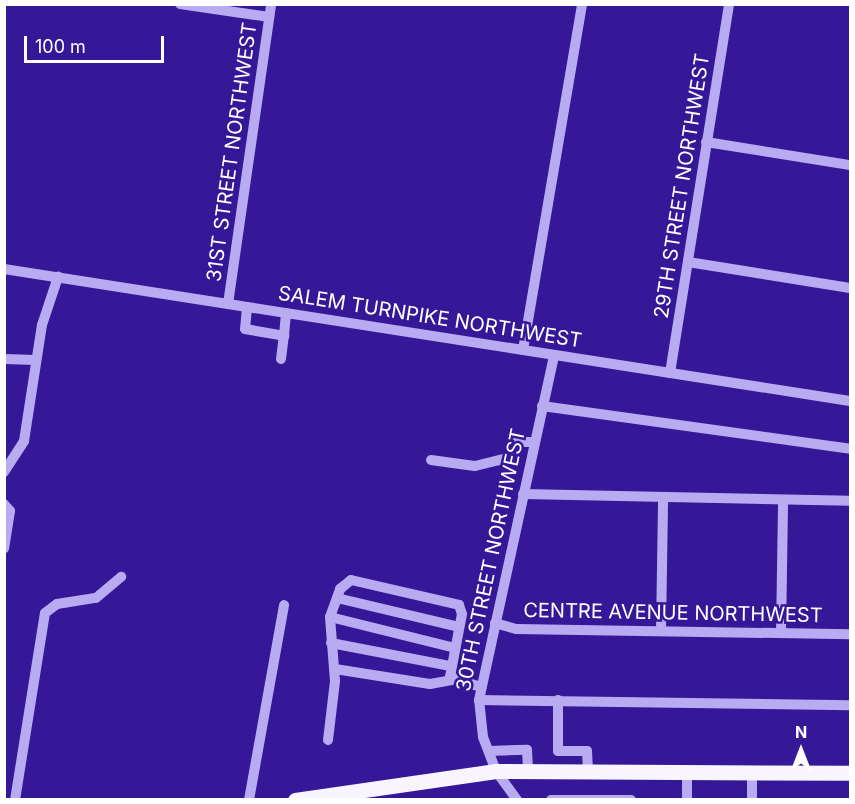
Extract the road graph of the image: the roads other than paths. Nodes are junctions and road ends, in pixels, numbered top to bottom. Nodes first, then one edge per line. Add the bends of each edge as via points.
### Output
1 (180, 4) edge
2 (271, 4) edge
3 (582, 4) edge
4 (729, 4) edge
5 (269, 17) junction
6 (706, 142) junction
7 (850, 165) edge
8 (688, 262) junction
9 (4, 269) edge
10 (57, 277) junction
11 (850, 288) edge
12 (228, 304) junction
13 (247, 307) junction
14 (286, 314) junction
15 (284, 336) junction
16 (523, 350) junction
17 (554, 355) junction
18 (4, 359) edge
19 (281, 359) dead end
20 (36, 360) junction
21 (670, 373) junction
22 (850, 401) edge
23 (542, 406) junction
24 (534, 442) junction
25 (850, 449) edge
26 (431, 460) dead end
27 (4, 472) edge
28 (523, 494) junction
29 (663, 497) junction
30 (783, 500) junction
31 (850, 501) edge
32 (4, 504) edge
33 (4, 549) edge
34 (122, 577) dead end
35 (337, 598) junction
36 (284, 605) dead end
37 (330, 617) junction
38 (495, 623) junction
39 (459, 627) junction
40 (661, 631) junction
41 (781, 633) junction
42 (850, 634) edge
43 (331, 643) junction
44 (455, 648) junction
45 (451, 666) junction
46 (334, 669) junction
47 (452, 680) junction
48 (480, 687) junction
49 (479, 700) junction
50 (558, 700) junction
51 (850, 705) edge
52 (328, 740) dead end
53 (489, 751) junction
54 (558, 752) junction
55 (558, 769) junction
56 (588, 769) junction
57 (528, 770) junction
58 (687, 770) junction
59 (496, 771) junction
60 (752, 771) junction
61 (850, 773) edge
62 (15, 800) edge
63 (249, 800) edge
64 (295, 800) edge
65 (517, 800) edge
66 (551, 800) edge
67 (631, 800) edge
68 (687, 800) edge
69 (752, 800) edge

1 - 5 street
2 - 5 street, 31ST STREET NORTHWEST
3 - 16 street
4 - 6 street, 29TH STREET NORTHWEST
5 - 12 street, 31ST STREET NORTHWEST
6 - 7 street
6 - 8 street, 29TH STREET NORTHWEST
8 - 11 street
8 - 21 street, 29TH STREET NORTHWEST
9 - 10 street, SALEM TURNPIKE NORTHWEST
10 - 12 street, SALEM TURNPIKE NORTHWEST
10 - 20 street
12 - 13 street, SALEM TURNPIKE NORTHWEST
13 - 14 street, SALEM TURNPIKE NORTHWEST
13 - 15 street via 245,329
14 - 15 street
14 - 16 street, SALEM TURNPIKE NORTHWEST
15 - 19 street
16 - 17 street, SALEM TURNPIKE NORTHWEST
17 - 21 street, SALEM TURNPIKE NORTHWEST
17 - 23 street, 30TH STREET NORTHWEST
18 - 20 street
20 - 27 street via 24,441
21 - 22 street, SALEM TURNPIKE NORTHWEST
23 - 24 street, 30TH STREET NORTHWEST
23 - 25 street
24 - 26 street via 518,442 511,457 475,466
24 - 28 street, 30TH STREET NORTHWEST
28 - 29 street
28 - 38 street, 30TH STREET NORTHWEST
29 - 30 street
29 - 40 street
30 - 31 street
30 - 41 street
32 - 33 street via 10,511
34 - 62 street via 96,598 57,604 45,614
35 - 37 street
35 - 39 street
35 - 39 street via 345,583 358,579 455,602 462,614
36 - 63 street
37 - 43 street
37 - 44 street
38 - 40 street, CENTRE AVENUE NORTHWEST via 516,629
38 - 48 street, 30TH STREET NORTHWEST
39 - 44 street
40 - 41 street, CENTRE AVENUE NORTHWEST
41 - 42 street, CENTRE AVENUE NORTHWEST
43 - 45 street
43 - 46 street
44 - 45 street
45 - 47 street
46 - 47 street via 430,684
46 - 52 street
47 - 48 street
48 - 49 street, 30TH STREET NORTHWEST
49 - 50 street
49 - 53 street, 30TH STREET NORTHWEST
50 - 51 street
50 - 54 street
53 - 57 street via 528,750
53 - 59 street, 30TH STREET NORTHWEST
54 - 55 street
54 - 56 street via 587,751
55 - 56 main road
55 - 57 main road
56 - 58 main road
57 - 59 main road
58 - 60 main road
58 - 68 street
59 - 64 main road
59 - 65 street, 30TH STREET NORTHWEST
60 - 61 main road
60 - 69 street
66 - 67 street

